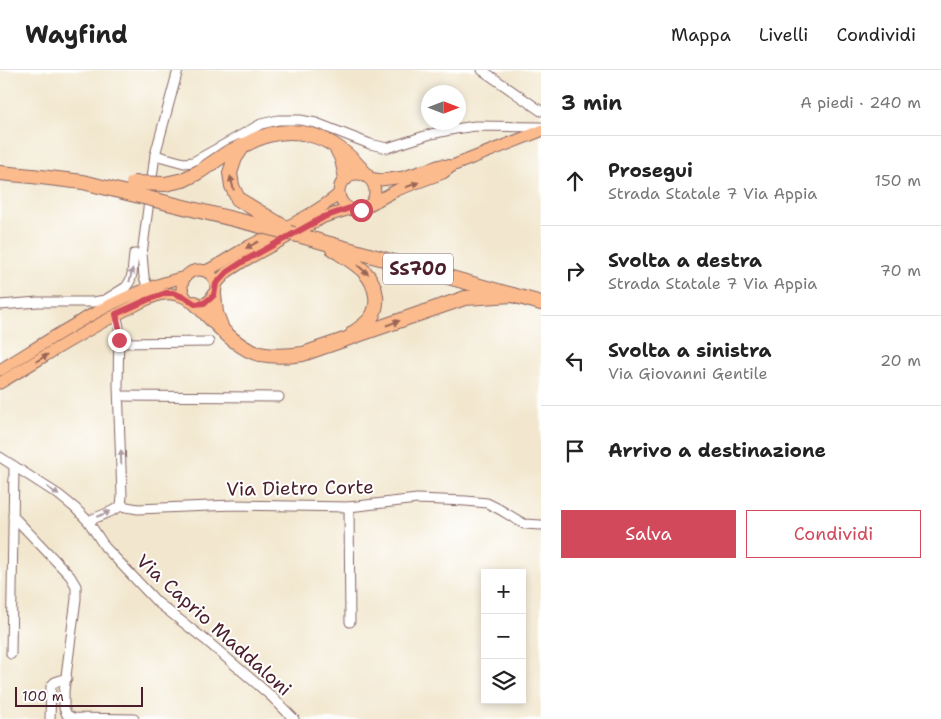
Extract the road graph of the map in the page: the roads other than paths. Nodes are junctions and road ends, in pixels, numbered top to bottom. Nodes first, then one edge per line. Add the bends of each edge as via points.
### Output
1 (178, 70) edge
2 (482, 70) edge
3 (541, 111) edge
4 (541, 127) edge
5 (541, 131) edge
6 (243, 146) junction
7 (336, 146) junction
8 (155, 155) junction
9 (452, 166) junction
10 (0, 173) edge
11 (367, 177) junction
12 (346, 178) junction
13 (132, 189) junction
14 (339, 194) junction
15 (371, 204) junction
16 (350, 208) junction
17 (294, 234) junction
18 (323, 242) junction
19 (142, 254) junction
20 (206, 271) junction
21 (185, 277) junction
22 (148, 288) junction
23 (215, 290) junction
24 (513, 295) junction
25 (191, 301) junction
26 (79, 302) junction
27 (541, 303) edge
28 (0, 305) edge
29 (116, 314) junction
30 (87, 317) junction
31 (229, 336) junction
32 (347, 339) junction
33 (209, 342) dead end
34 (119, 343) junction
35 (0, 370) edge
36 (0, 383) edge
37 (118, 396) junction
38 (279, 397) dead end
39 (0, 457) edge
40 (14, 466) junction
41 (120, 506) junction
42 (349, 506) junction
43 (13, 516) junction
44 (88, 521) junction
45 (541, 525) edge
46 (350, 622) dead end
47 (11, 654) dead end
48 (67, 675) junction
49 (50, 719) edge
50 (133, 719) edge
51 (294, 719) edge

1 - 8 street
2 - 3 street
4 - 8 street via 475,126 431,134 387,148 316,123 278,120 261,124 193,162 184,163
5 - 9 main road
6 - 7 highway via 256,138 281,132 308,134
6 - 13 highway, bridge via 182,180
17 -> 6 highway, SS700, bridge via 238,199 230,173
7 - 11 highway
7 - 12 highway
8 - 19 street
9 - 11 main road via 441,164 404,177 381,180
15 -> 9 main road via 397,190 444,173
10 - 13 highway
11 - 12 main road via 355,174
11 - 15 main road via 376,190
12 - 14 main road
13 - 17 highway, SS700, bridge
14 - 16 main road
14 -> 20 main road via 321,208
15 - 16 main road via 361,210
16 - 23 main road via 324,217 244,261 227,272
17 - 18 highway, SS700
18 - 24 highway, SS700
18 -> 32 highway, SS700 via 359,266 374,285 375,309
19 - 22 street
26 -> 19 street via 105,300 126,287 132,274 134,254
20 - 21 main road via 194,270
20 - 23 main road
21 - 22 main road
21 - 25 main road via 182,288
22 - 30 main road
23 - 25 main road via 204,303
23 - 31 highway via 216,313
24 - 27 highway, SS700
32 -> 24 highway via 465,298
25 - 29 main road via 173,293 160,294
25 - 31 highway, SS700
26 - 28 street
26 - 30 street
29 - 34 street
36 -> 29 main road
30 - 35 main road
31 - 32 highway, SS700 via 258,354 286,356 303,354
33 - 34 street
34 - 37 street
37 - 38 street
41 -> 37 street
39 - 40 street, Via Caprio Maddaloni
40 - 43 street
40 -> 44 street, Via Caprio Maddaloni via 58,495
41 - 42 street, Via Dietro Corte via 138,509 233,505
44 -> 41 street
42 - 45 street, Via Dietro Corte via 418,499 466,500 487,503 524,524
42 - 46 street
43 - 47 street
43 - 48 street via 76,586
44 - 51 street, Via Caprio Maddaloni via 105,547 157,602 208,642
48 - 49 street via 51,686
48 - 50 street via 64,691 67,715 73,718

